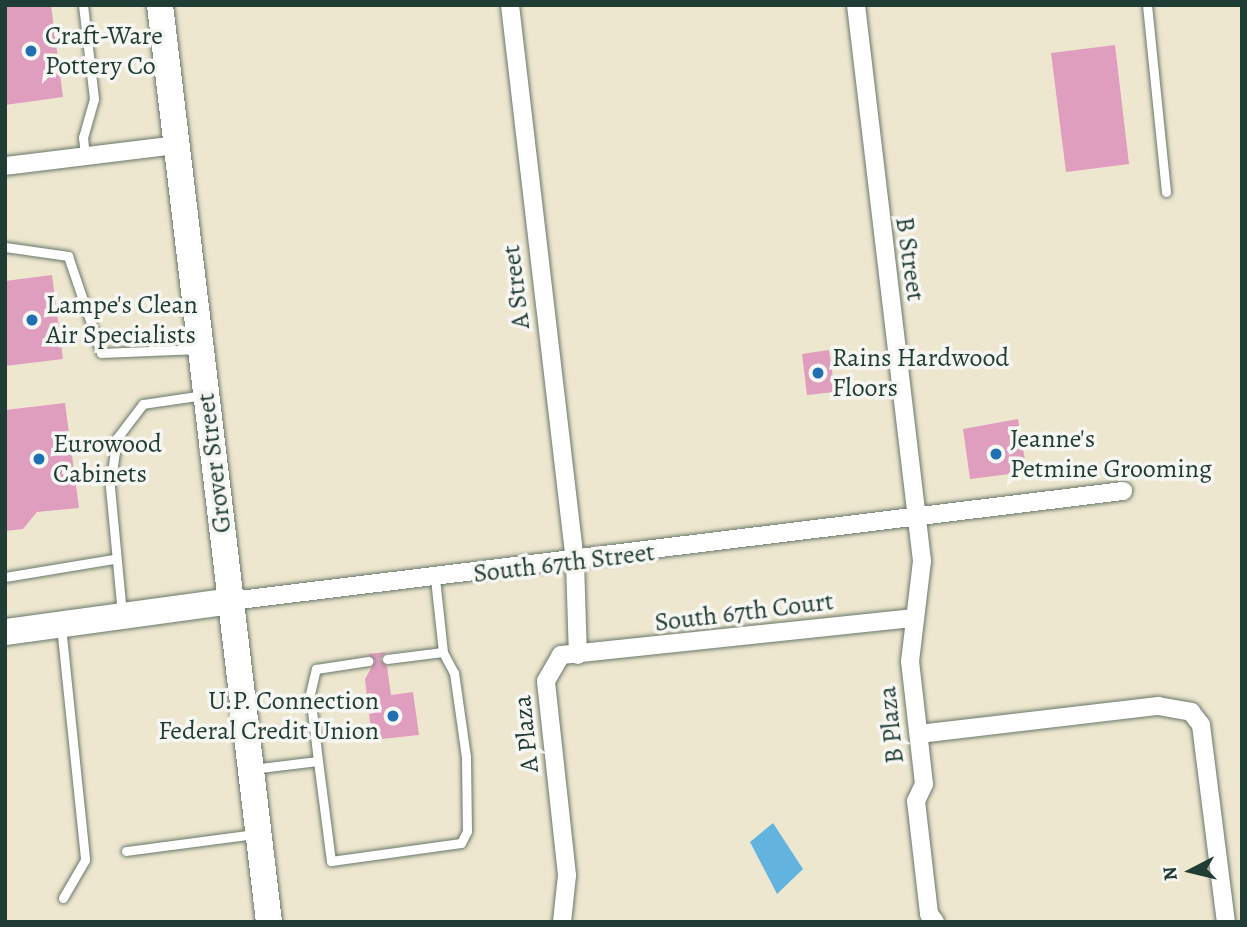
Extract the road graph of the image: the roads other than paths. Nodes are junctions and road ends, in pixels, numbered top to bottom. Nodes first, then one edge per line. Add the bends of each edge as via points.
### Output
1 (83, 5) edge
2 (160, 5) edge
3 (510, 5) edge
4 (856, 5) edge
5 (1147, 5) edge
6 (176, 145) junction
7 (85, 156) junction
8 (5, 166) edge
9 (1166, 192) dead end
10 (5, 247) edge
11 (201, 349) junction
12 (206, 395) junction
13 (1123, 491) dead end
14 (917, 519) junction
15 (114, 559) junction
16 (575, 562) junction
17 (5, 578) edge
18 (435, 578) junction
19 (231, 601) junction
20 (122, 616) junction
21 (915, 618) junction
22 (61, 624) junction
23 (5, 632) edge
24 (443, 652) junction
25 (578, 655) junction
26 (387, 659) dead end
27 (368, 661) dead end
28 (919, 734) junction
29 (318, 761) junction
30 (251, 769) junction
31 (258, 834) junction
32 (126, 851) dead end
33 (63, 898) dead end
34 (269, 922) edge
35 (562, 922) edge
36 (935, 922) edge
37 (1226, 922) edge

1 - 7 lane via 94,99 83,137
2 - 6 main road, Grover Street
3 - 16 street, A Street
4 - 14 street, B Street
5 - 9 lane
6 - 7 street
6 - 11 main road, Grover Street
7 - 8 street
10 - 11 lane via 68,256 102,353
11 - 12 main road, Grover Street
12 - 15 lane via 144,404 125,422 111,457
12 - 19 main road, Grover Street
13 - 14 street, South 67th Street
14 - 16 street, South 67th Street
14 - 21 street, B Plaza via 922,561
15 - 17 lane
15 - 20 lane
16 - 18 street, South 67th Street
16 - 25 street
18 - 19 street, South 67th Street
18 - 24 lane
19 - 20 main road, South 67th Street
19 - 30 main road, Grover Street
20 - 22 main road, South 67th Street
21 - 25 street, South 67th Court
21 - 28 street, B Plaza via 911,662
22 - 23 main road, South 67th Street
22 - 33 lane via 85,860
24 - 26 lane
24 - 29 lane via 454,673 466,757 467,831 461,844 331,861
25 - 35 street, A Plaza via 561,655 547,681 567,875
27 - 29 lane via 316,669 310,694
28 - 36 street, B Plaza via 924,784 916,801 929,914
28 - 37 street via 1158,706 1191,712 1201,725
29 - 30 lane
30 - 31 main road, Grover Street
31 - 32 lane
31 - 34 main road, Grover Street

